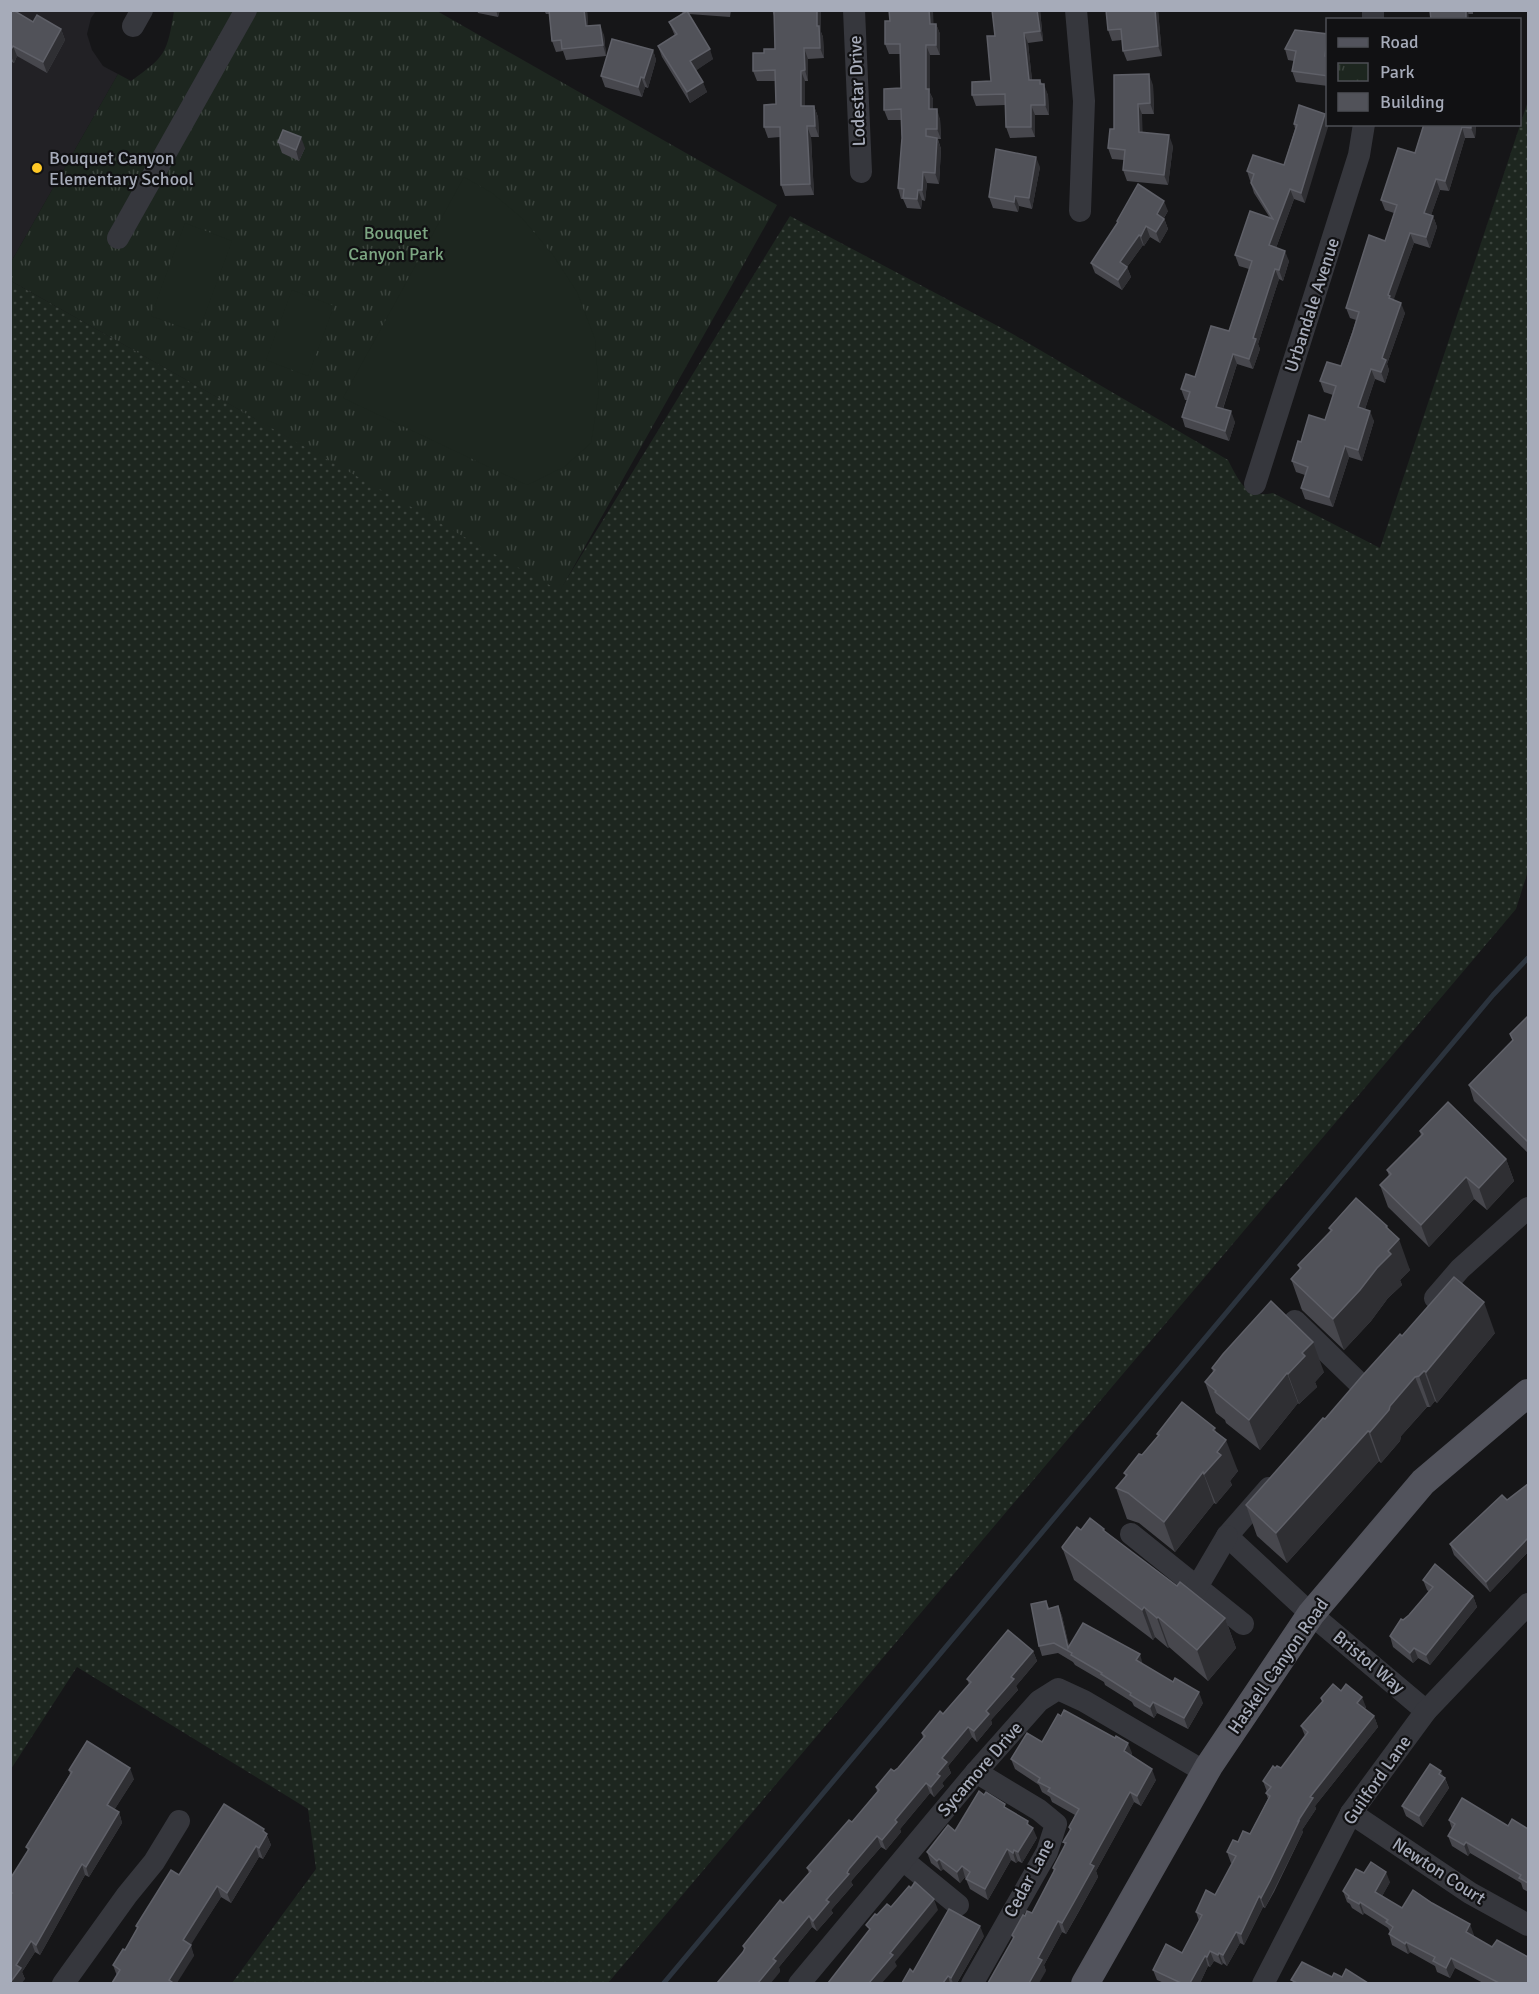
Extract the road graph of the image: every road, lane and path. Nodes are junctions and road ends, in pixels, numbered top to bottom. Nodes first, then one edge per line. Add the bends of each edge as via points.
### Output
1 (246, 10) edge
2 (854, 10) edge
3 (1076, 10) edge
4 (1364, 126) edge
5 (861, 172) dead end
6 (1080, 211) dead end
7 (118, 238) dead end
8 (1255, 484) dead end
9 (1526, 1215) edge
10 (1422, 1313) edge
11 (1295, 1321) edge
12 (1375, 1366) edge
13 (1360, 1384) junction
14 (1528, 1393) edge
15 (1344, 1402) edge
16 (1282, 1473) edge
17 (1131, 1534) dead end
18 (1227, 1536) junction
19 (1197, 1587) junction
20 (1528, 1604) edge
21 (1311, 1614) junction
22 (1243, 1624) dead end
23 (1426, 1711) junction
24 (976, 1772) junction
25 (1205, 1772) junction
26 (1351, 1813) junction
27 (179, 1821) dead end
28 (903, 1860) junction
29 (958, 1905) dead end
30 (1528, 1925) edge
31 (63, 1983) edge
32 (799, 1983) edge
33 (972, 1983) edge
34 (1084, 1983) edge
35 (1263, 1983) edge

1 - 7 street
2 - 5 street, Lodestar Drive
3 - 6 street via 1084,101
4 - 8 street, Urbandale Avenue via 1359,155
9 - 10 street via 1460,1269
11 - 13 street
12 - 13 street
13 - 15 street
14 - 21 main road, Haskell Canyon Road via 1423,1482
16 - 18 street
17 - 19 street
18 - 19 street
18 - 21 street, Bristol Way
19 - 22 street
20 - 23 street, Guilford Lane
21 - 23 street, Bristol Way
21 - 25 main road, Haskell Canyon Road
23 - 26 street, Guilford Lane
24 - 25 street, Sycamore Drive via 1039,1701 1058,1689
24 - 28 street, Sycamore Drive
24 - 33 street, Cedar Lane via 1056,1824 1047,1852
25 - 34 main road, Haskell Canyon Road
26 - 30 street, Newton Court via 1470,1893
26 - 35 street, Guilford Lane
27 - 31 street via 154,1862
28 - 29 street
28 - 32 street, Sycamore Drive

